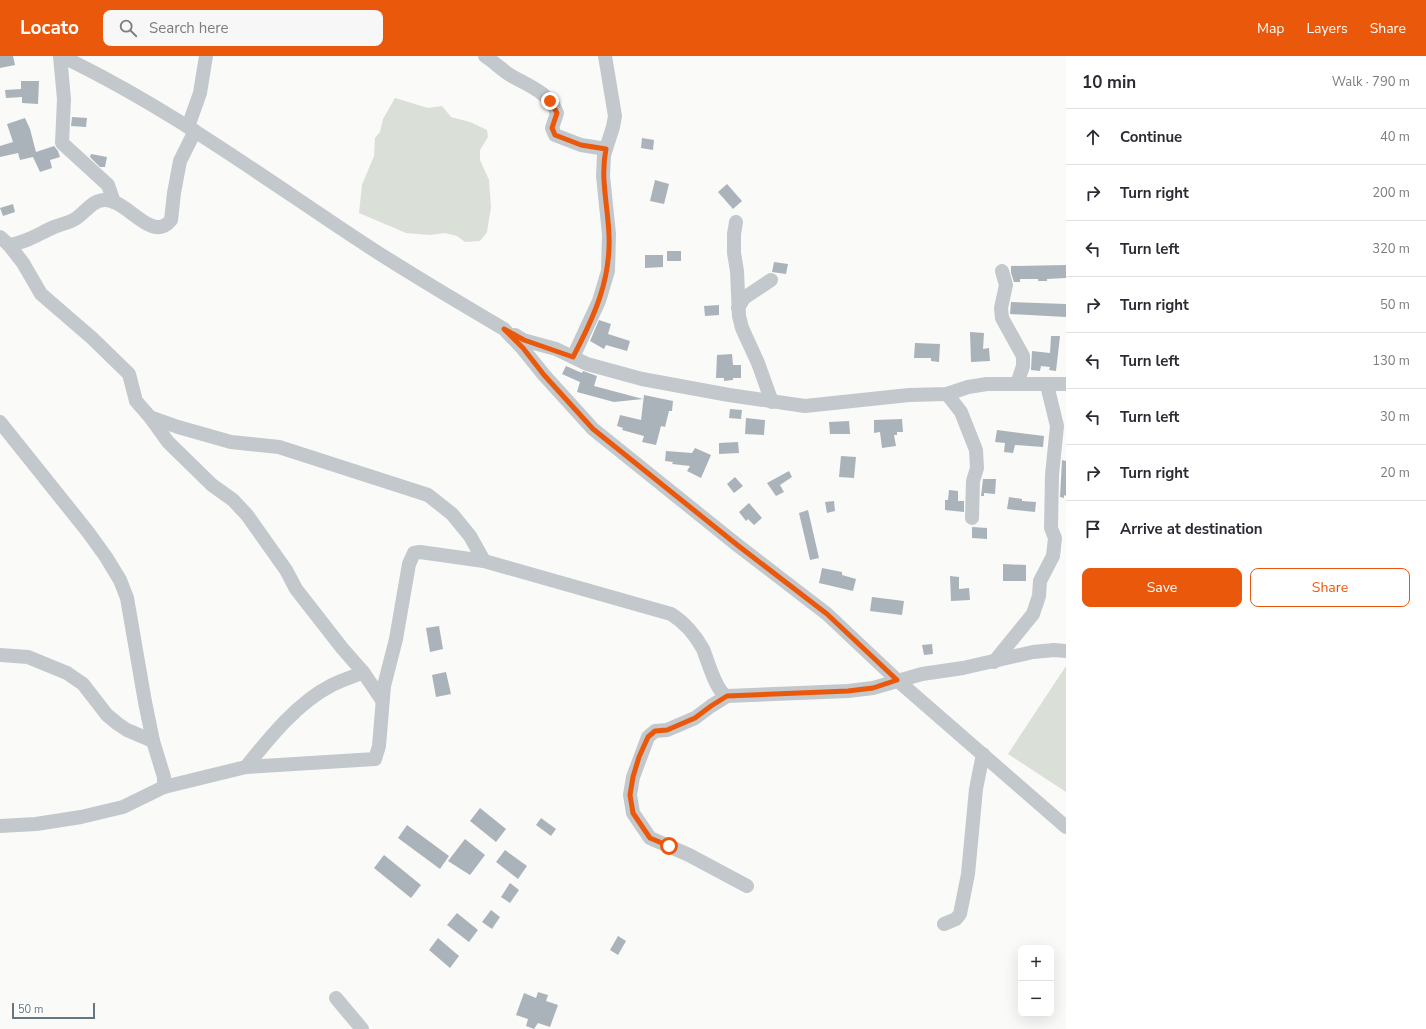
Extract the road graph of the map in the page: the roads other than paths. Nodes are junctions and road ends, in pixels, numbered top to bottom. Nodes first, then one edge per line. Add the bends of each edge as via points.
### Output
1 (60, 56) edge
2 (206, 56) edge
3 (485, 56) edge
4 (605, 56) edge
5 (191, 129) junction
6 (606, 149) junction
7 (114, 202) junction
8 (736, 222) dead end
9 (5, 241) edge
10 (1002, 271) dead end
11 (771, 280) dead end
12 (738, 308) junction
13 (504, 329) junction
14 (573, 357) junction
15 (1017, 384) junction
16 (1066, 384) edge
17 (1047, 385) junction
18 (947, 394) junction
19 (772, 402) junction
20 (150, 417) junction
21 (0, 422) edge
22 (972, 518) dead end
23 (484, 561) junction
24 (1066, 651) edge
25 (0, 655) edge
26 (994, 662) junction
27 (363, 672) junction
28 (897, 680) junction
29 (727, 696) junction
30 (382, 700) junction
31 (153, 741) junction
32 (983, 754) junction
33 (246, 767) junction
34 (164, 787) junction
35 (0, 826) edge
36 (1066, 827) edge
37 (747, 886) dead end
38 (944, 924) dead end
39 (336, 998) dead end
40 (362, 1029) edge

1 - 5 street via 120,86
1 - 7 street via 64,99 62,143 108,185
2 - 5 street
3 - 6 street via 550,101 557,113 552,128 555,135 581,145
4 - 6 street via 615,116
5 - 7 street via 180,161 172,215 168,224 155,228
5 - 13 street via 239,158 370,248
6 - 14 street via 603,176 609,234 608,271 599,301
7 - 9 street via 100,201 75,219 26,241
8 - 12 street via 734,253
9 - 20 street via 23,263 41,294 92,338 128,374 136,401
10 - 15 street via 1006,285 1001,308 1002,318 1024,361
11 - 12 street via 744,298
12 - 19 street via 742,328
13 - 14 street via 524,340
13 - 28 street via 593,429 827,614
14 - 19 street via 587,364 642,379
15 - 17 street
15 - 18 street via 968,387
16 - 17 street
17 - 26 street via 1057,426 1052,489 1051,528 1055,538 1053,556 1040,581 1039,596 1033,614
18 - 19 street via 909,395 805,406
18 - 22 street via 966,423 976,450 977,468 973,481
20 - 23 street via 231,442 279,447 428,495 443,506 466,530
20 - 27 street via 168,442 247,515 304,600
21 - 31 street via 88,532 120,580 127,598
23 - 29 street via 671,614 681,620 702,648 720,692
23 - 30 street via 420,552 414,553 410,558
24 - 26 street via 1033,652
25 - 31 street via 28,657 67,672 83,684 107,715 118,724
26 - 28 street
27 - 30 street
27 - 33 street via 332,685 307,700
28 - 29 street via 873,688 848,691
28 - 32 street
29 - 37 street via 695,718 667,730 655,731 648,737 633,777 630,795 633,813 650,838 689,855
30 - 33 street via 379,746 375,759
31 - 34 street via 164,777
32 - 36 street
32 - 38 street via 976,789 968,874 960,914 956,919
33 - 34 street
34 - 35 street via 123,807 81,817
39 - 40 street

